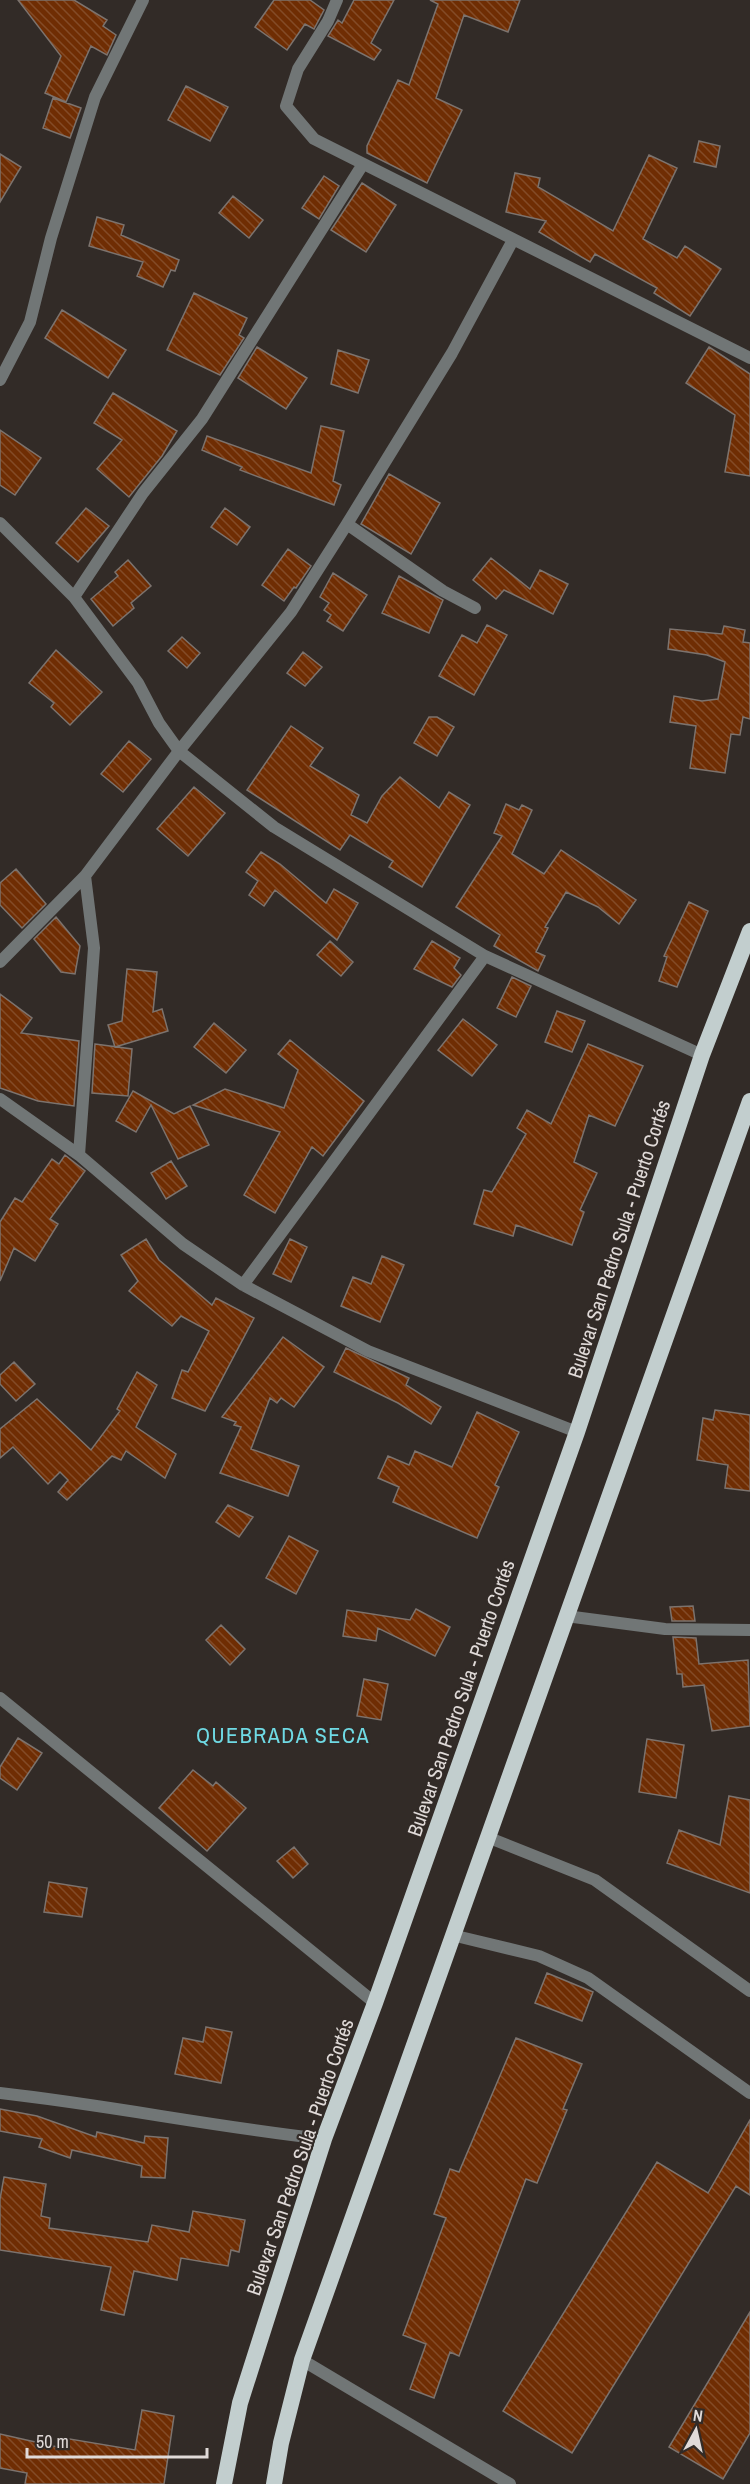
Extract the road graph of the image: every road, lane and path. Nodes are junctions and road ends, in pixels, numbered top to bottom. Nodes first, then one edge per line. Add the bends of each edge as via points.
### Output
1 (143, 0) edge
2 (337, 0) edge
3 (363, 164) junction
4 (513, 240) junction
5 (750, 358) edge
6 (0, 380) edge
7 (0, 523) edge
8 (347, 524) junction
9 (74, 597) junction
10 (475, 608) dead end
11 (179, 752) junction
12 (85, 876) junction
13 (750, 931) edge
14 (485, 956) junction
15 (0, 962) edge
16 (702, 1055) junction
17 (0, 1099) edge
18 (750, 1101) edge
19 (79, 1155) junction
20 (243, 1285) junction
21 (577, 1432) junction
22 (566, 1616) junction
23 (750, 1630) edge
24 (0, 1698) edge
25 (487, 1837) junction
26 (452, 1935) junction
27 (750, 1991) edge
28 (375, 2003) junction
29 (0, 2093) edge
30 (750, 2093) edge
31 (324, 2139) junction
32 (302, 2360) junction
33 (224, 2484) edge
34 (274, 2484) edge
35 (510, 2484) edge

1 - 6 street via 95,98 51,238 30,322
2 - 3 street via 298,69 286,106 314,139
3 - 4 street
3 - 9 street via 202,419 142,493
4 - 5 street
4 - 8 street via 453,353
7 - 9 street
8 - 10 street via 443,591
8 - 11 street via 291,612
9 - 11 street via 138,683
11 - 12 street
11 - 14 street via 274,827
12 - 15 street
12 - 19 street via 94,948
13 - 16 highway, Bulevar San Pedro Sula - Puerto Cortés
14 - 16 street
14 - 20 street
16 - 21 highway, Bulevar San Pedro Sula - Puerto Cortés
17 - 19 street
18 - 22 highway
19 - 20 street via 183,1244
20 - 21 street via 368,1351
21 - 28 highway, Bulevar San Pedro Sula - Puerto Cortés
22 - 23 street via 665,1629
22 - 25 highway
24 - 28 street
25 - 26 highway
25 - 27 street via 596,1880
26 - 30 street via 539,1956 588,1978
26 - 32 highway
28 - 31 highway, Bulevar San Pedro Sula - Puerto Cortés
29 - 31 street
31 - 33 highway, Bulevar San Pedro Sula - Puerto Cortés via 240,2403
32 - 34 highway
32 - 35 street

